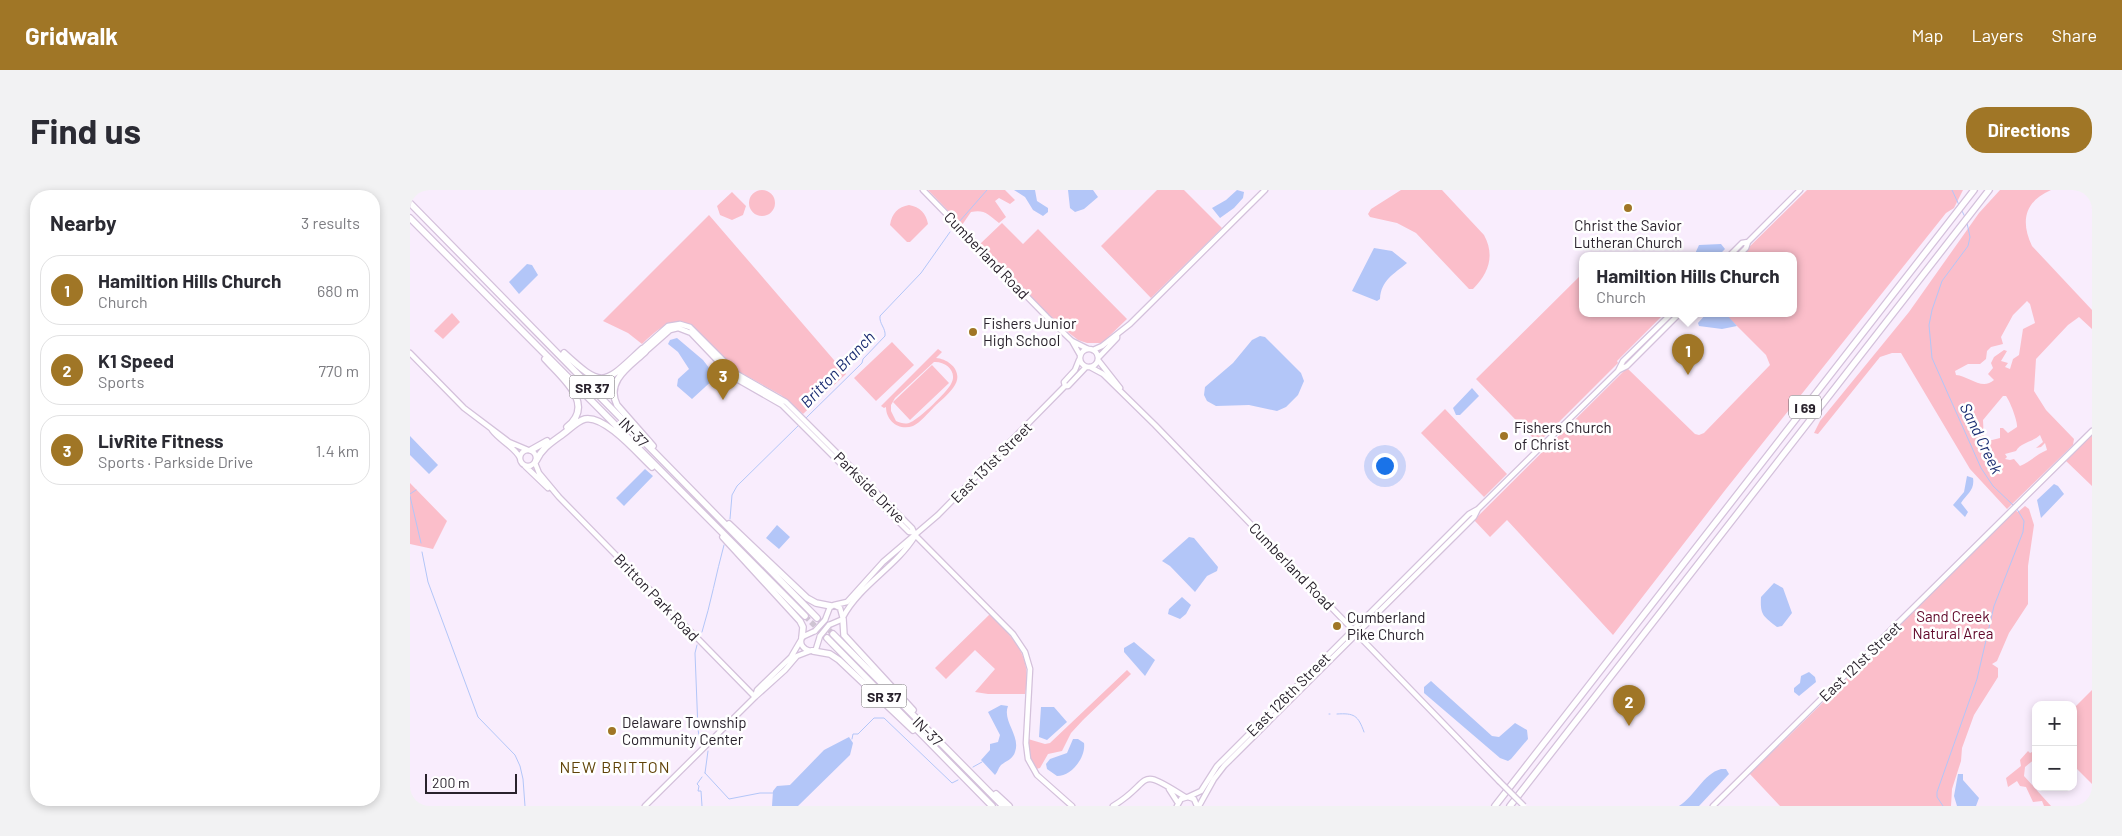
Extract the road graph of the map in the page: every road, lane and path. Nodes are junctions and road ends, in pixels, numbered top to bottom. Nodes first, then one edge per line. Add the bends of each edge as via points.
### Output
1 (923, 190) edge
2 (1265, 190) edge
3 (1800, 190) edge
4 (1974, 190) edge
5 (1989, 190) edge
6 (410, 203) edge
7 (410, 218) edge
8 (1748, 242) junction
9 (1733, 252) edge
10 (1742, 252) edge
11 (1668, 317) edge
12 (1676, 317) edge
13 (532, 326) junction
14 (1117, 335) junction
15 (527, 336) junction
16 (1072, 341) junction
17 (643, 350) junction
18 (1091, 350) junction
19 (410, 354) edge
20 (1079, 357) junction
21 (1098, 360) junction
22 (1088, 367) junction
23 (1618, 371) junction
24 (1065, 386) junction
25 (1122, 391) junction
26 (490, 427) junction
27 (2092, 431) edge
28 (529, 450) junction
29 (520, 459) junction
30 (536, 462) junction
31 (525, 466) junction
32 (675, 473) junction
33 (559, 497) junction
34 (687, 499) junction
35 (703, 502) junction
36 (705, 517) junction
37 (914, 534) junction
38 (832, 606) junction
39 (805, 616) tunnel mouth
40 (817, 618) tunnel mouth
41 (843, 618) junction
42 (1356, 630) junction
43 (833, 634) tunnel mouth
44 (802, 638) junction
45 (827, 638) tunnel mouth
46 (811, 651) junction
47 (755, 697) junction
48 (929, 731) junction
49 (941, 754) junction
50 (965, 768) junction
51 (968, 781) junction
52 (1163, 783) junction
53 (1186, 797) junction
54 (1177, 805) edge
55 (645, 806) edge
56 (988, 806) edge
57 (992, 806) edge
58 (1003, 806) edge
59 (1009, 806) edge
60 (1072, 806) edge
61 (1113, 806) edge
62 (1198, 806) edge
63 (1495, 806) edge
64 (1510, 806) edge
65 (1524, 806) edge
66 (1713, 806) edge

1 - 16 street, Cumberland Road
2 - 14 street
3 - 8 street
4 - 63 highway, I 69
5 - 64 highway, I 69
6 - 13 highway, IN-37 / SR 37
7 - 15 highway, IN-37 / SR 37
8 - 9 street
8 - 10 street
11 - 23 street, East 126th Street via 1623,361
12 - 23 street, East 126th Street
13 - 17 highway via 586,374 594,377 614,374
13 - 32 highway, IN-37 / SR 37
14 - 18 street
14 - 21 street
15 - 28 highway via 576,394 579,406 572,422 541,446
15 - 34 highway, IN-37 / SR 37
16 - 18 street, Cumberland Road
16 - 20 street, Cumberland Road
17 - 32 highway via 616,380 614,397 617,405
17 - 37 street, Parkside Drive via 661,330 685,325 694,330 736,374 779,396 912,528
18 - 20 street via 1084,350
18 - 21 street
19 - 26 street via 464,408
20 - 22 street via 1082,365
20 - 24 street, East 131st Street via 1075,370 1064,382
21 - 22 street
21 - 25 street, Cumberland Road
22 - 24 street, East 131st Street
22 - 25 street, Cumberland Road via 1103,374
23 - 42 street, East 126th Street via 1478,509 1469,514
24 - 37 street, East 131st Street
25 - 42 street, Cumberland Road
26 - 28 street via 516,446
26 - 29 street via 502,442 515,450
27 - 66 street, East 121st Street
28 - 29 street via 521,454
28 - 30 street via 536,455
29 - 31 street
30 - 31 street
30 - 33 street, Britton Park Road via 539,474
30 - 34 highway via 544,448 579,422 596,419 606,424
31 - 33 street, Britton Park Road
32 - 35 highway, IN-37 / SR 37
33 - 47 street, Britton Park Road
34 - 36 highway, IN-37 / SR 37
35 - 38 highway via 762,552 804,596 816,603
35 - 40 highway, IN-37 / SR 37
36 - 39 highway, IN-37 / SR 37
36 - 44 highway via 800,621
37 - 38 street, East 131st Street via 847,602
37 - 41 street, East 131st Street via 901,553 852,603
37 - 60 street, Parkside Drive via 1023,647 1030,669 1028,759 1037,774
38 - 41 street via 842,610
38 - 44 street, bridge via 815,632
41 - 46 street, bridge via 829,625 820,636 818,646
41 - 48 highway via 844,635 892,684
42 - 53 street, East 126th Street via 1217,766 1201,791
42 - 62 street, East 126th Street via 1221,770
42 - 65 street, Cumberland Road, bridge
43 - 48 highway, IN-37 / SR 37
44 - 46 street via 803,647
44 - 47 street via 791,657
45 - 49 highway, IN-37 / SR 37
46 - 47 street via 798,655
46 - 49 highway via 826,653 839,660 874,696
47 - 55 street
48 - 50 highway, IN-37 / SR 37
49 - 51 highway, IN-37 / SR 37
50 - 58 highway, IN-37 / SR 37
50 - 59 highway
51 - 56 highway
51 - 57 highway, IN-37 / SR 37
52 - 53 street
52 - 54 street via 1175,796
52 - 61 street via 1146,778
53 - 54 street, East 126th Street
53 - 62 street via 1194,799

